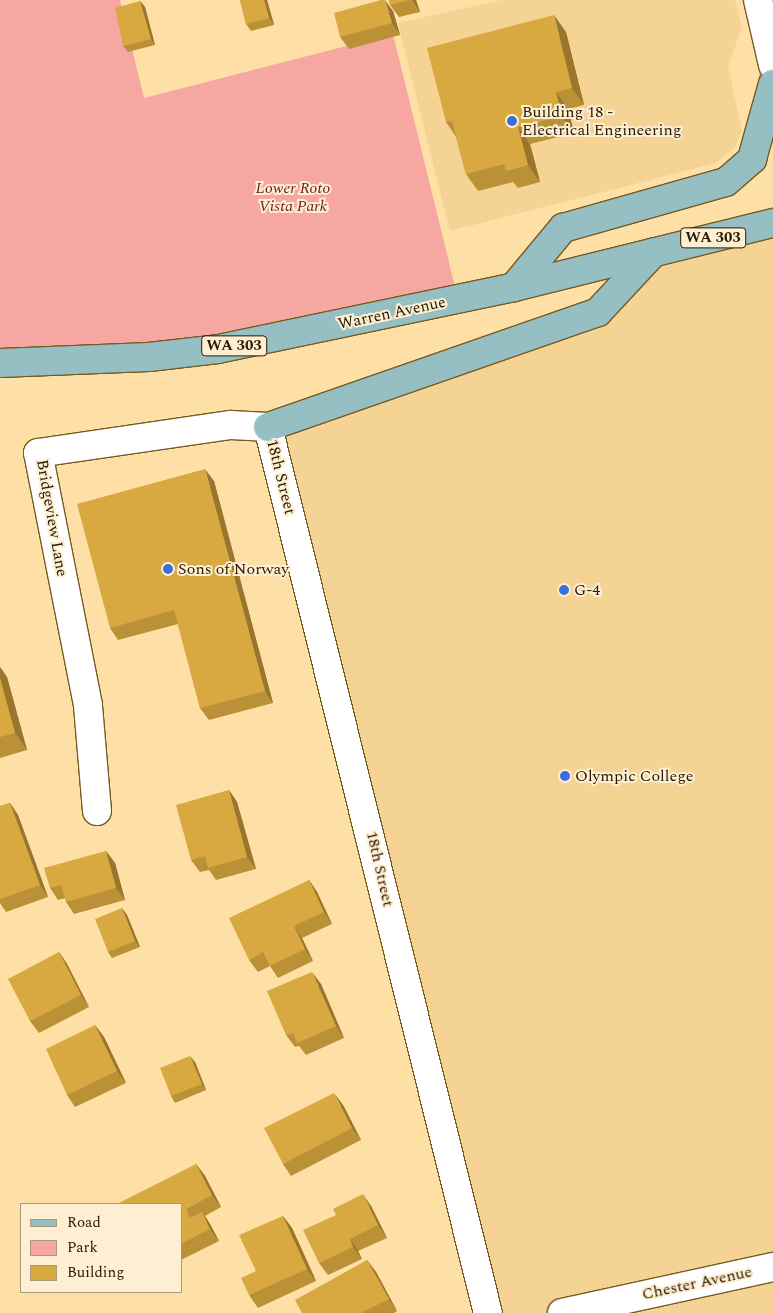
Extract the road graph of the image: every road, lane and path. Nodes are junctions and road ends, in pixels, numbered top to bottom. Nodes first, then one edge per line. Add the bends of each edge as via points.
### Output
1 (758, 0) edge
2 (773, 65) edge
3 (773, 84) edge
4 (773, 224) edge
5 (653, 253) junction
6 (514, 287) junction
7 (2, 365) edge
8 (268, 427) junction
9 (97, 811) dead end
10 (773, 1267) edge
11 (488, 1313) edge
12 (562, 1313) edge

1 - 2 street
3 - 6 main road via 752,158 726,182 563,228
4 - 5 main road, Warren Avenue / WA 303
5 - 6 main road, Warren Avenue / WA 303
5 - 8 main road via 598,312
6 - 7 main road, Warren Avenue / WA 303 via 218,349 149,357
8 - 9 street, Bridgeview Lane via 232,425 38,453 88,705
8 - 11 street, 18th Street
10 - 12 street, Chester Avenue

